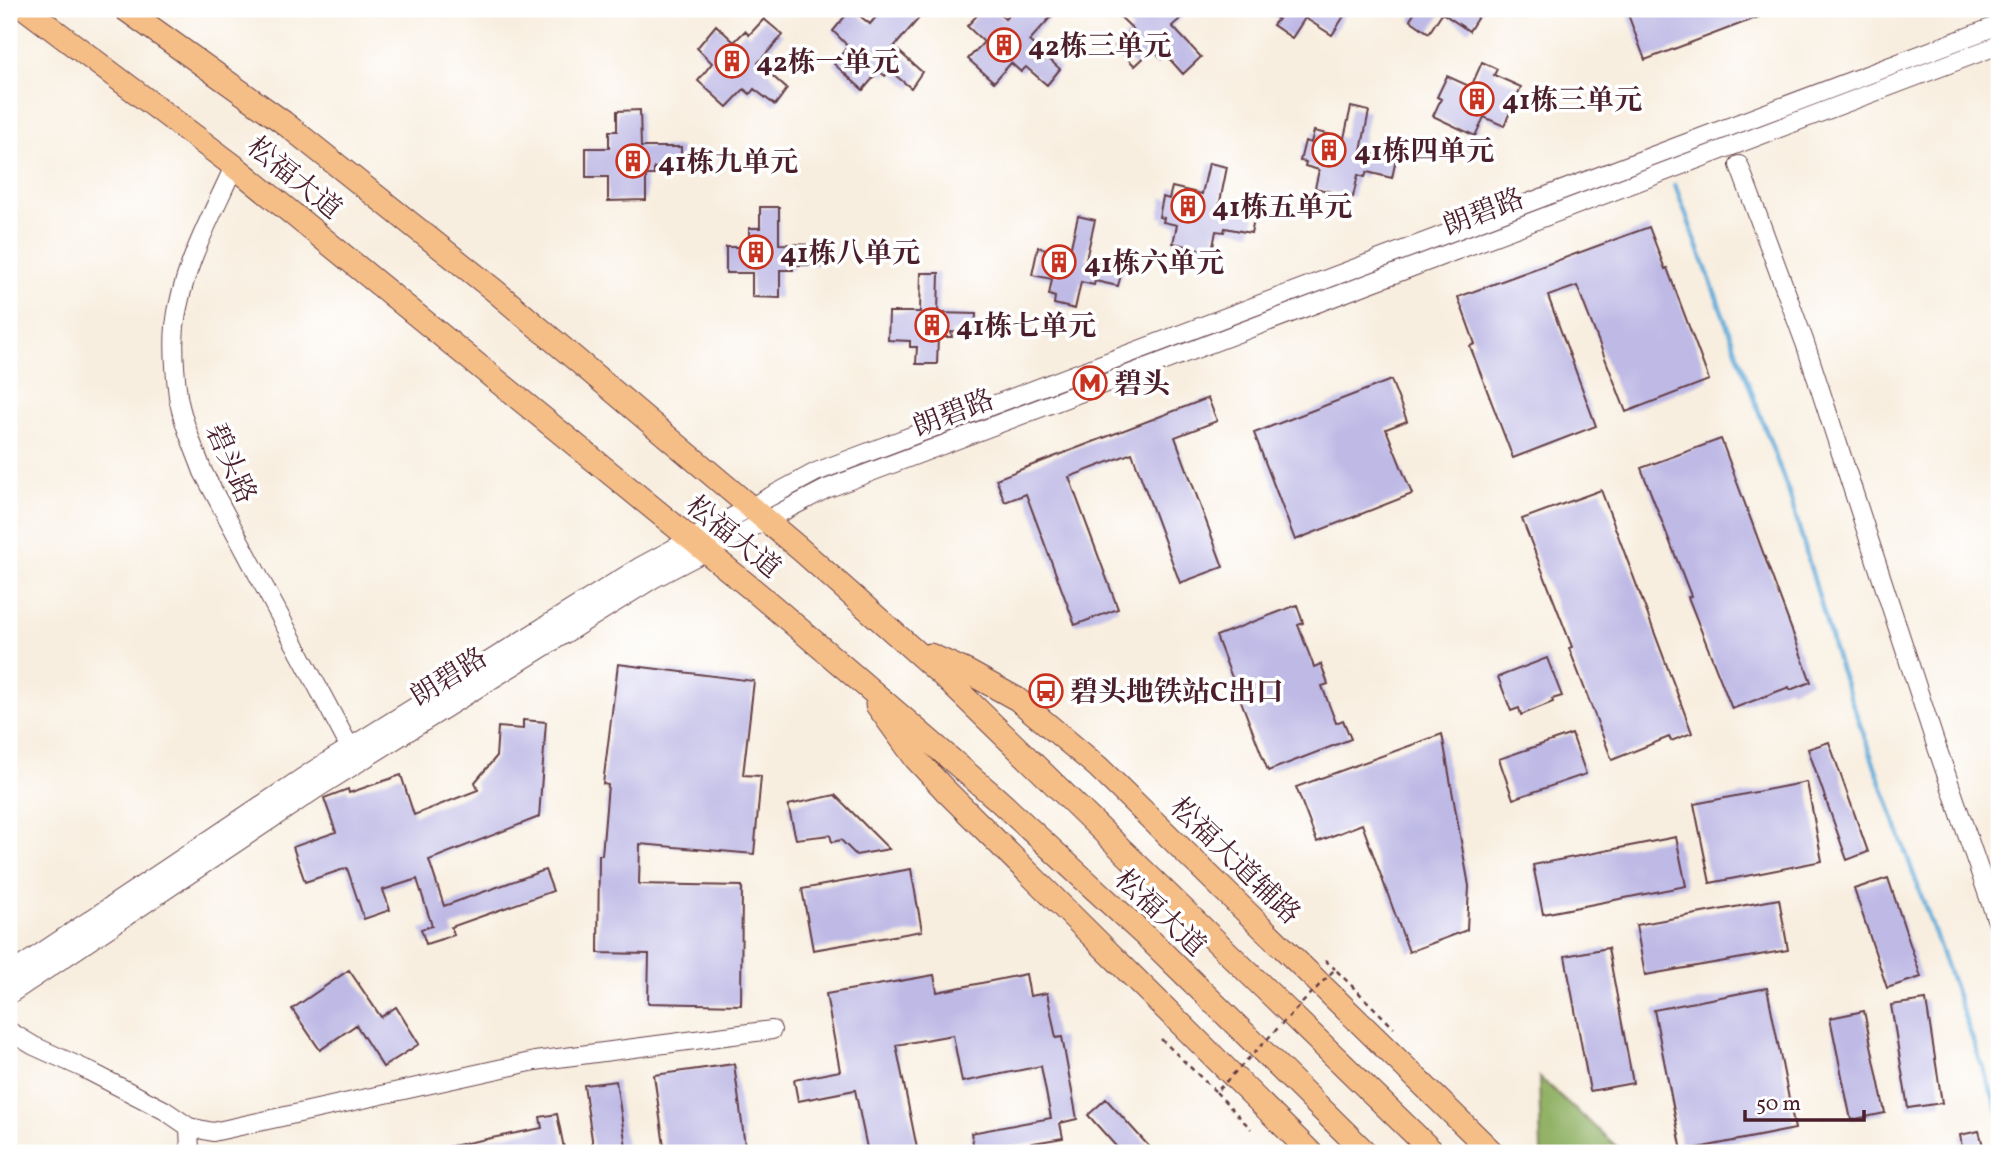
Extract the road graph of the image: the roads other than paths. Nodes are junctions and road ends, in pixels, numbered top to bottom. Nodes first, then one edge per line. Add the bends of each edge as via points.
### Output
1 (26, 9) edge
2 (125, 9) edge
3 (1999, 24) edge
4 (1999, 45) edge
5 (1739, 165) dead end
6 (234, 166) junction
7 (759, 514) junction
8 (699, 545) junction
9 (910, 646) junction
10 (859, 680) junction
11 (354, 755) junction
12 (1999, 927) edge
13 (9, 974) edge
14 (9, 995) edge
15 (772, 1030) dead end
16 (9, 1031) edge
17 (189, 1127) junction
18 (190, 1153) edge
19 (1311, 1153) edge
20 (1366, 1153) edge
21 (1434, 1153) edge
22 (1493, 1153) edge

1 - 6 main road, 松福大道
2 - 7 main road, 松福大道 via 283,122 410,223
3 - 7 street, 朗碧路 via 816,472
4 - 7 street, 朗碧路
5 - 12 street via 1805,343
6 - 8 main road, 松福大道
6 - 11 street, 碧头路 via 188,273 175,325 178,398 203,472
7 - 8 street, 朗碧路
7 - 9 main road, 松福大道
8 - 10 main road, 松福大道
8 - 11 street, 朗碧路 via 629,574
9 - 21 main road, 松福大道
9 - 22 main road, 松福大道辅路 via 1017,699 1098,767
10 - 19 main road via 890,726 945,790
10 - 20 main road, 松福大道 via 997,799 1152,943
11 - 13 street, 朗碧路
11 - 14 street, 朗碧路
15 - 17 street via 535,1061 213,1132
16 - 17 street
17 - 18 street

